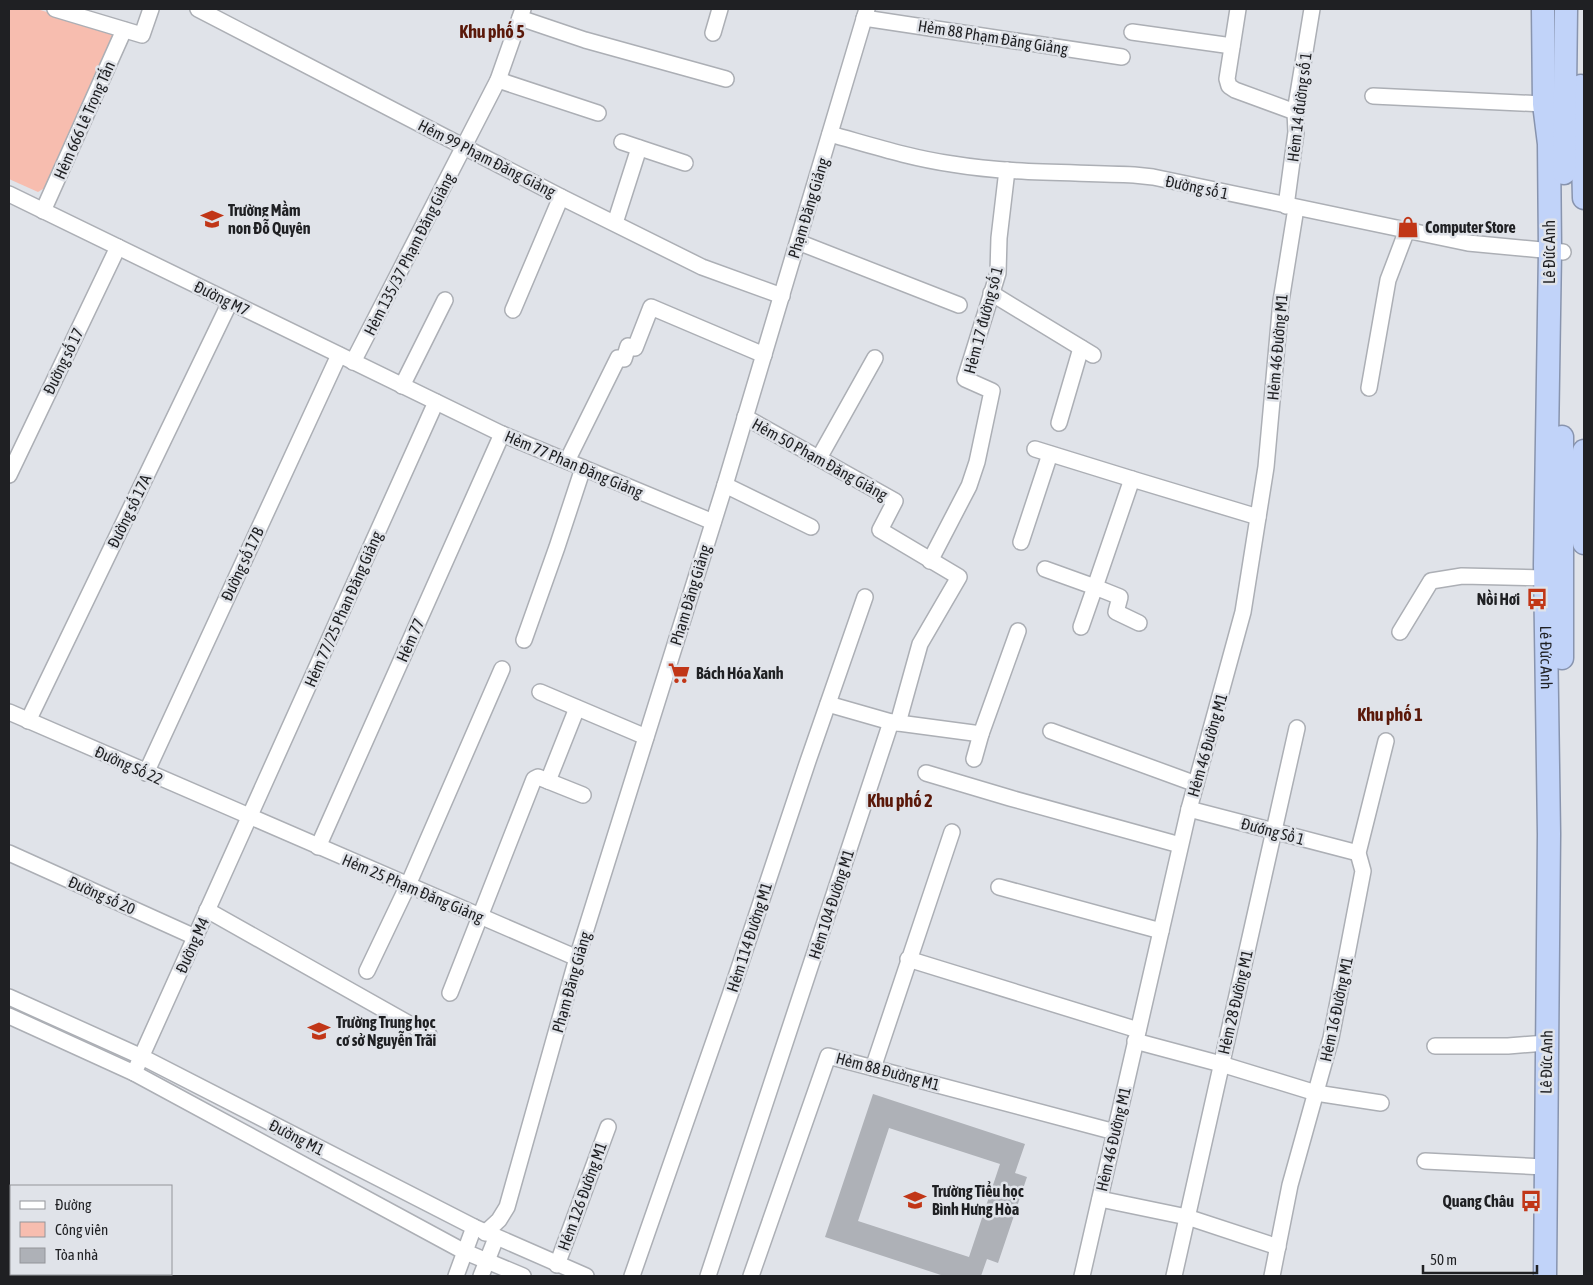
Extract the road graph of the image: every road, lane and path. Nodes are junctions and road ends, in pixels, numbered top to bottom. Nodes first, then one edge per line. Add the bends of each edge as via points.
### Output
1 (56, 9) edge
2 (151, 9) edge
3 (198, 9) edge
4 (720, 9) edge
5 (1238, 9) edge
6 (1312, 9) edge
7 (1543, 9) edge
8 (1556, 9) edge
9 (1566, 9) edge
10 (1581, 9) edge
11 (521, 13) edge
12 (865, 13) edge
13 (124, 30) junction
14 (1132, 32) dead end
15 (714, 33) dead end
16 (1232, 46) junction
17 (1122, 57) dead end
18 (726, 79) dead end
19 (498, 80) junction
20 (1374, 96) dead end
21 (598, 112) dead end
22 (1295, 112) junction
23 (1565, 112) edge
24 (830, 134) junction
25 (622, 142) dead end
26 (465, 147) junction
27 (639, 148) junction
28 (685, 163) dead end
29 (1007, 170) junction
30 (9, 194) edge
31 (561, 197) junction
32 (1584, 198) edge
33 (1291, 207) junction
34 (43, 211) junction
35 (614, 223) junction
36 (1407, 230) junction
37 (798, 242) junction
38 (118, 247) junction
39 (1554, 258) junction
40 (991, 294) junction
41 (782, 296) junction
42 (445, 300) dead end
43 (230, 302) junction
44 (959, 305) dead end
45 (513, 310) dead end
46 (339, 355) junction
47 (764, 355) junction
48 (875, 358) dead end
49 (353, 362) junction
50 (402, 386) junction
51 (1369, 388) dead end
52 (436, 402) junction
53 (745, 417) junction
54 (1059, 423) dead end
55 (502, 434) junction
56 (1035, 449) dead end
57 (1584, 452) edge
58 (1050, 454) junction
59 (819, 458) junction
60 (567, 461) junction
61 (583, 468) junction
62 (9, 476) edge
63 (1132, 479) junction
64 (725, 485) junction
65 (1258, 517) junction
66 (713, 522) junction
67 (811, 528) dead end
68 (1021, 542) dead end
69 (1584, 542) edge
70 (930, 561) junction
71 (1044, 569) dead end
72 (1545, 578) junction
73 (1095, 587) junction
74 (865, 597) dead end
75 (1139, 622) dead end
76 (1081, 627) dead end
77 (1018, 631) dead end
78 (1400, 632) dead end
79 (524, 640) dead end
80 (502, 669) dead end
81 (540, 692) dead end
82 (828, 704) junction
83 (577, 708) junction
84 (9, 712) edge
85 (28, 721) junction
86 (895, 723) junction
87 (1297, 728) dead end
88 (1051, 731) dead end
89 (982, 734) junction
90 (646, 737) junction
91 (1386, 741) dead end
92 (974, 759) dead end
93 (146, 773) junction
94 (926, 773) dead end
95 (548, 781) junction
96 (1196, 784) junction
97 (583, 795) dead end
98 (1189, 808) junction
99 (249, 817) junction
100 (1273, 831) junction
101 (952, 832) dead end
102 (1180, 845) junction
103 (318, 846) junction
104 (9, 853) edge
105 (1358, 853) junction
106 (408, 885) junction
107 (999, 887) dead end
108 (207, 910) junction
109 (480, 917) junction
110 (1161, 931) junction
111 (195, 937) junction
112 (577, 958) junction
113 (908, 959) junction
114 (367, 971) dead end
115 (450, 993) dead end
116 (9, 998) edge
117 (9, 1016) edge
118 (429, 1035) dead end
119 (1137, 1036) junction
120 (1546, 1043) junction
121 (1435, 1046) dead end
122 (142, 1057) junction
123 (1221, 1064) junction
124 (873, 1068) junction
125 (134, 1073) junction
126 (1316, 1093) junction
127 (1381, 1103) dead end
128 (608, 1127) dead end
129 (1115, 1132) junction
130 (1425, 1161) dead end
131 (1545, 1167) junction
132 (1100, 1199) junction
133 (1187, 1216) junction
134 (485, 1233) junction
135 (1278, 1247) junction
136 (463, 1251) junction
137 (557, 1265) junction
138 (484, 1269) edge
139 (456, 1276) edge
140 (523, 1276) edge
141 (586, 1276) edge
142 (632, 1276) edge
143 (708, 1276) edge
144 (752, 1276) edge
145 (1082, 1276) edge
146 (1174, 1276) edge
147 (1272, 1276) edge
148 (1545, 1276) edge
149 (1559, 1276) edge

1 - 13 street
2 - 13 street via 142,36
3 - 26 street, Hẻm 99 Phạm Đăng Giảng
4 - 15 street
5 - 16 street
6 - 22 street, Hẻm 14 đường số 1
7 - 23 highway, Lê Đức Anh
8 - 23 highway
9 - 23 highway
10 - 23 highway
11 - 18 street via 585,40
11 - 19 street, Hẻm 135/37 Phạm Đăng Giảng
12 - 17 street, Hẻm 88 Phạm Đăng Giảng
12 - 24 street, Phạm Đăng Giảng
13 - 34 street, Hẻm 666 Lê Trọng Tấn
14 - 16 street
16 - 22 street via 1227,79 1229,86
19 - 21 street
19 - 26 street, Hẻm 135/37 Phạm Đăng Giảng
20 - 23 street
22 - 33 street, Hẻm 14 đường số 1
23 - 32 highway, Lê Đức Anh
23 - 39 highway, Lê Đức Anh
24 - 29 street, Đường số 1 via 923,159
24 - 37 street, Phạm Đăng Giảng
25 - 27 street
26 - 31 street, Hẻm 99 Phạm Đăng Giảng
26 - 49 street, Hẻm 135/37 Phạm Đăng Giảng
27 - 28 street
27 - 35 street
29 - 33 street, Đường số 1 via 1134,175
29 - 40 street, Hẻm 17 đường số 1 via 999,265
30 - 34 street, Đường M7
31 - 35 street, Hẻm 99 Phạm Đăng Giảng
31 - 45 street
33 - 36 street, Đường số 1
33 - 65 street, Hẻm 46 Đường M1
34 - 38 street, Đường M7
35 - 41 street, Hẻm 99 Phạm Đăng Giảng via 702,267
36 - 39 street, Đường số 1
36 - 51 street via 1388,280
37 - 41 street, Phạm Đăng Giảng
37 - 44 street
38 - 43 street, Đường M7
38 - 62 street, Đường số 17
39 - 72 highway, Lê Đức Anh
39 - 149 highway, Lê Đức Anh
40 - 54 street via 1088,351
40 - 70 street, Hẻm 17 đường số 1 via 965,379 992,391 977,462 969,486
41 - 47 street, Phạm Đăng Giảng
42 - 50 street
43 - 46 street, Đường M7
43 - 85 street, Đường số 17A
46 - 49 street, Đường M7
46 - 93 street, Đường số 17B
47 - 53 street, Phạm Đăng Giảng
47 - 60 street via 651,307 635,348 628,346 624,359 618,358
48 - 59 street
49 - 50 street, Đường M7
50 - 52 street, Đường M7
52 - 55 street, Hẻm 77 Phan Đăng Giảng
52 - 99 street, Hẻm 77/25 Phan Đăng Giảng
53 - 59 street, Hẻm 50 Phạm Đăng Giảng
53 - 64 street, Phạm Đăng Giảng
55 - 60 street, Hẻm 77 Phan Đăng Giảng
55 - 103 street, Hẻm 77
56 - 58 street
57 - 69 highway
58 - 63 street
58 - 68 street
59 - 70 street, Hẻm 50 Phạm Đăng Giảng via 895,501 880,530
60 - 61 street, Hẻm 77 Phan Đăng Giảng
61 - 66 street, Hẻm 77 Phan Đăng Giảng
61 - 79 street
63 - 65 street
63 - 73 street
64 - 66 street, Phạm Đăng Giảng
64 - 67 street
65 - 96 street, Hẻm 46 Đường M1 via 1237,635
66 - 90 street, Phạm Đăng Giảng
70 - 86 street, Hẻm 104 Đường M1 via 959,577 920,644
71 - 73 street
72 - 78 street via 1462,576 1431,581
72 - 120 highway, Lê Đức Anh via 1549,834
73 - 75 street via 1120,597 1116,612
73 - 76 street
74 - 82 street, Hẻm 114 Đường M1
77 - 89 street
80 - 106 street
81 - 83 street
82 - 86 street
82 - 142 street, Hẻm 114 Đường M1
83 - 90 street
83 - 95 street
84 - 85 street, Đường Số 22
85 - 93 street, Đường Số 22
86 - 89 street
86 - 143 street, Hẻm 104 Đường M1
87 - 100 street, Hẻm 28 Đường M1
88 - 96 street
89 - 92 street
90 - 112 street, Phạm Đăng Giảng
91 - 105 street, Hẻm 16 Đường M1
93 - 99 street, Đường Số 22
94 - 102 street
95 - 97 street
95 - 109 street via 538,777 534,779
96 - 98 street, Hẻm 46 Đường M1
98 - 100 street, Đướng Sồ 1
98 - 102 street, Hẻm 46 Đường M1
99 - 103 street, Hẻm 25 Phạm Đăng Giảng
99 - 108 street, Đường M4
100 - 105 street, Đướng Sồ 1
100 - 123 street, Hẻm 28 Đường M1
101 - 113 street
102 - 110 street, Hẻm 46 Đường M1
103 - 106 street, Hẻm 25 Phạm Đăng Giảng
104 - 111 street, Đường số 20
105 - 126 street, Hẻm 16 Đường M1 via 1363,872 1331,1038
106 - 109 street, Hẻm 25 Phạm Đăng Giảng
106 - 114 street
107 - 110 street
108 - 111 street, Đường M4
108 - 118 street
109 - 112 street, Hẻm 25 Phạm Đăng Giảng
109 - 115 street
110 - 119 street, Hẻm 46 Đường M1
111 - 122 street, Đường M4
112 - 134 street, Phạm Đăng Giảng via 507,1207
113 - 119 street
113 - 124 street
116 - 122 street, Đường M1
117 - 125 street, Đường M1
119 - 123 street
119 - 129 street, Hẻm 46 Đường M1
120 - 121 street
120 - 131 highway, Lê Đức Anh
122 - 125 street, Đường M4
122 - 134 street, Đường M1
123 - 126 street
123 - 133 street, Hẻm 28 Đường M1
124 - 129 street, Hẻm 88 Đường M1
124 - 144 street, Hẻm 88 Đường M1 via 828,1056
125 - 136 street, Đường M1
126 - 127 street
126 - 135 street, Hẻm 16 Đường M1 via 1290,1185
128 - 137 street, Hẻm 126 Đường M1
129 - 132 street, Hẻm 46 Đường M1
130 - 131 street
131 - 148 highway, Lê Đức Anh
132 - 133 street
132 - 145 street, Hẻm 46 Đường M1
133 - 135 street
133 - 146 street, Hẻm 28 Đường M1
134 - 136 street, Phạm Đăng Giảng
134 - 137 street, Đường M1
134 - 138 street, Phạm Đăng Giảng
135 - 147 street, Hẻm 16 Đường M1
136 - 138 street, Đường M1
136 - 139 street, Phạm Đăng Giảng
137 - 141 street, Đường M1
138 - 140 street, Đường M1

